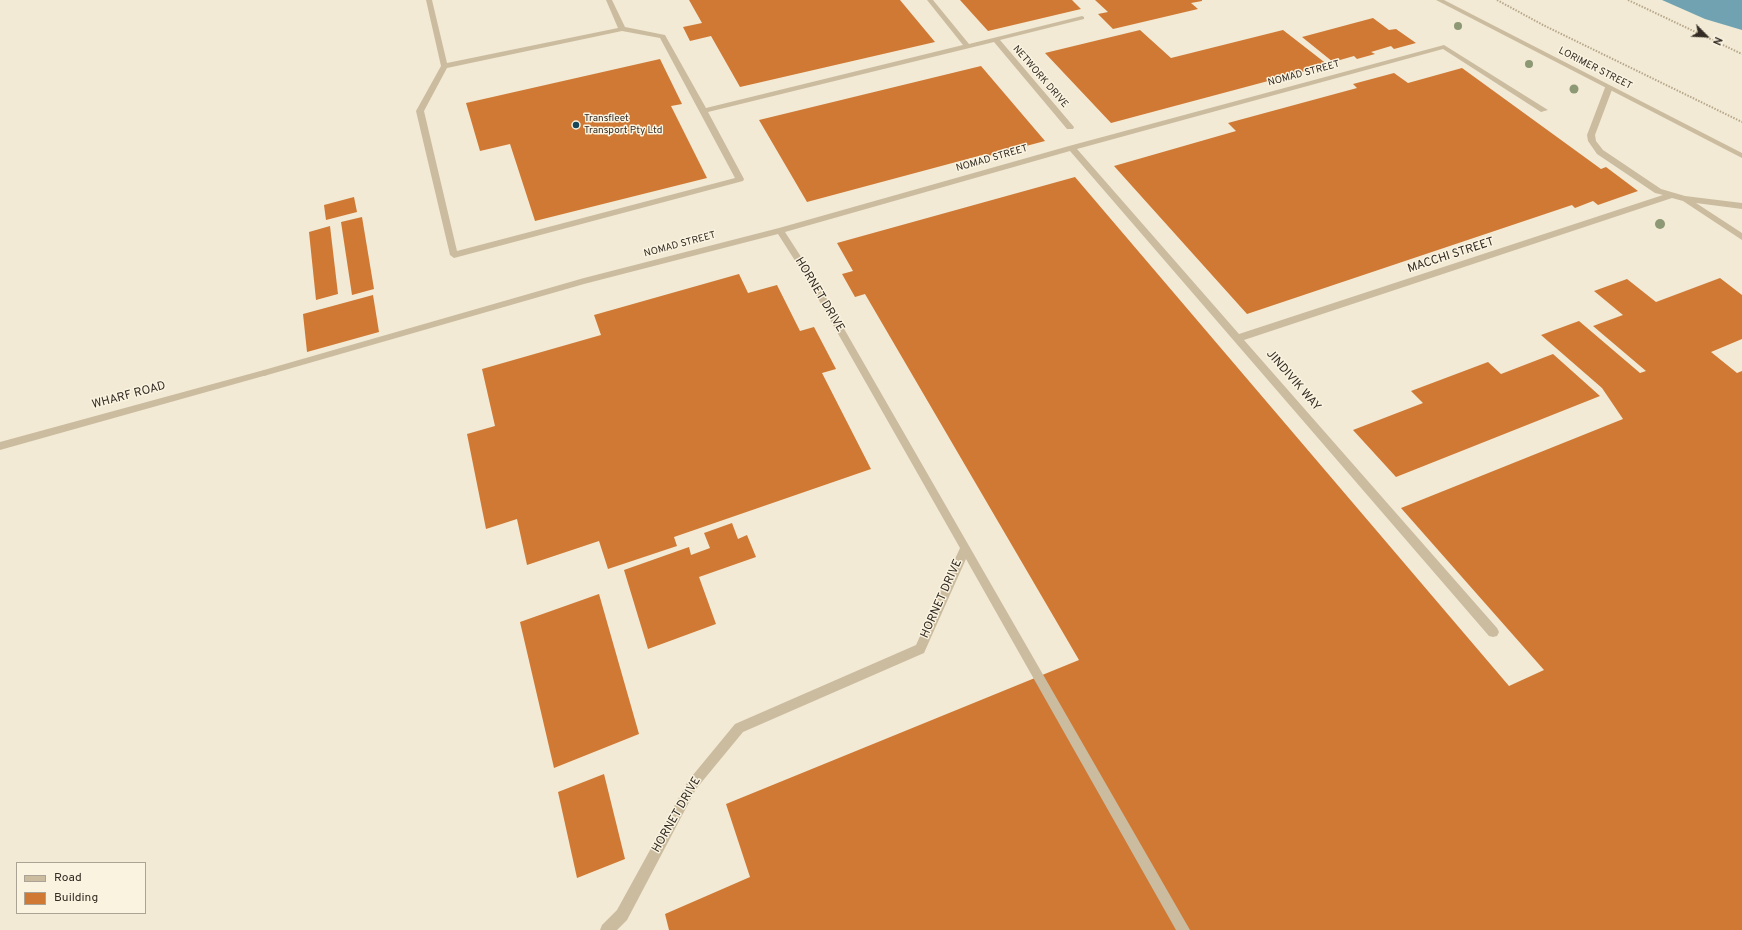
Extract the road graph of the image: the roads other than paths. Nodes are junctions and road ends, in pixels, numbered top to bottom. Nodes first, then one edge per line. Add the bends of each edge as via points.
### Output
1 (429, 0) edge
2 (609, 0) edge
3 (930, 0) edge
4 (1439, 0) edge
5 (1082, 18) dead end
6 (622, 29) junction
7 (995, 39) junction
8 (967, 46) junction
9 (444, 66) junction
10 (1609, 87) junction
11 (1544, 110) dead end
12 (703, 111) junction
13 (1070, 127) dead end
14 (1072, 148) junction
15 (1742, 156) edge
16 (1672, 195) junction
17 (1684, 199) junction
18 (1742, 206) edge
19 (780, 231) junction
20 (1742, 238) edge
21 (1239, 338) junction
22 (264, 373) joint
23 (0, 446) edge
24 (965, 548) junction
25 (1493, 632) dead end
26 (607, 930) edge
27 (1183, 930) edge

1 - 9 street
2 - 6 street
3 - 8 street
4 - 10 street, LORIMER STREET
5 - 7 street
6 - 9 street
6 - 12 street via 663,36
7 - 8 street
7 - 13 street, NETWORK DRIVE
8 - 12 street
9 - 12 street via 420,111 454,255 740,179
10 - 15 street, LORIMER STREET
10 - 16 street via 1592,130 1592,141 1600,152 1632,175 1650,187
11 - 14 street, NOMAD STREET via 1444,47
14 - 19 street, NOMAD STREET
14 - 21 street, JINDIVIK WAY
16 - 17 street
16 - 21 street, MACCHI STREET
17 - 18 street
17 - 20 street
19 - 22 street, NOMAD STREET via 584,282
19 - 24 street, HORNET DRIVE via 812,280
21 - 25 street, JINDIVIK WAY
22 - 23 street, WHARF ROAD
24 - 26 street, HORNET DRIVE via 920,649 739,728 692,785 622,915
24 - 27 street

